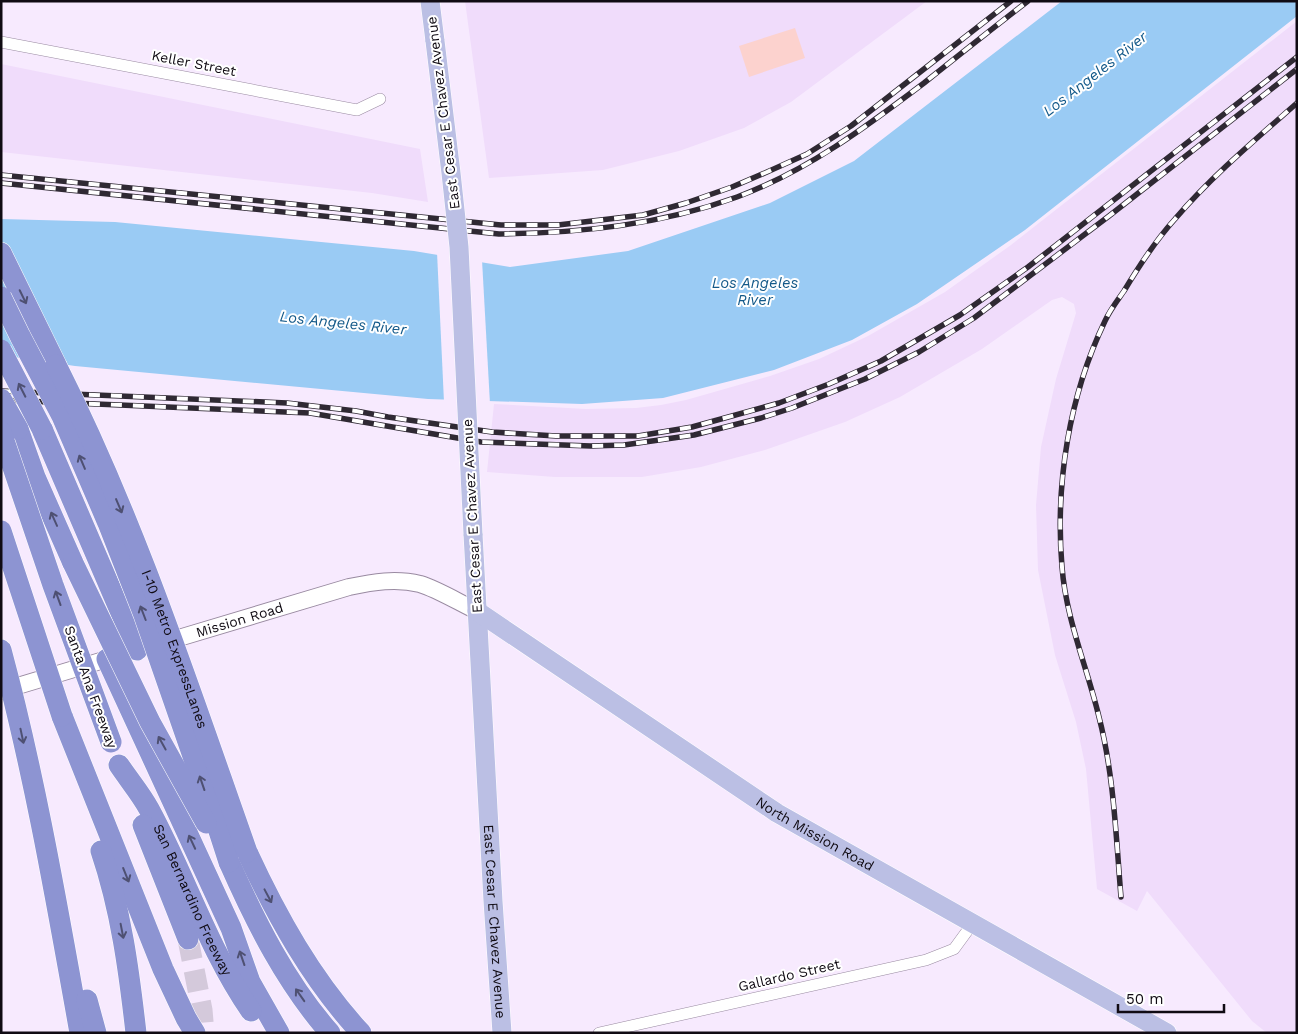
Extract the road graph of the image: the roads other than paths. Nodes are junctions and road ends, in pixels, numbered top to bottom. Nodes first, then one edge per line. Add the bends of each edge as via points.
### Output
1 (430, 1) edge
2 (1, 42) edge
3 (380, 99) dead end
4 (1, 253) edge
5 (1, 296) edge
6 (1, 350) edge
7 (1, 399) edge
8 (1, 432) edge
9 (1, 531) edge
10 (477, 612) junction
11 (1, 650) edge
12 (137, 650) junction
13 (107, 659) junction
14 (6, 689) edge
15 (62, 716) junction
16 (120, 765) junction
17 (42, 828) junction
18 (238, 857) junction
19 (972, 923) junction
20 (188, 939) tunnel mouth
21 (80, 1033) edge
22 (96, 1033) edge
23 (136, 1033) edge
24 (195, 1033) edge
25 (266, 1033) edge
26 (278, 1033) edge
27 (330, 1033) edge
28 (362, 1033) edge
29 (502, 1033) edge
30 (598, 1033) edge
31 (1167, 1033) edge

1 - 10 main road, East Cesar E Chavez Avenue, bridge via 459,247
2 - 3 street, Keller Street via 356,110
4 -> 18 highway, I-10 Metro ExpressLanes, bridge via 73,401 155,593
18 -> 5 highway, I-10 Metro ExpressLanes, bridge via 218,828 144,615 108,523 62,416
12 -> 6 highway, bridge via 42,429
18 -> 7 highway, bridge via 146,713 73,563 18,429
16 -> 8 highway, Santa Ana Freeway, bridge via 53,585
9 - 15 highway, bridge
10 - 12 main road, Mission Road via 421,584 375,582
10 - 19 main road, North Mission Road via 777,813
10 - 29 main road, East Cesar E Chavez Avenue
11 - 14 highway
12 - 13 main road, Mission Road
13 - 14 main road, Mission Road
26 -> 13 highway via 250,982 231,928
14 -> 17 highway
15 -> 23 highway via 65,744 112,882 128,964
15 -> 24 highway via 163,969
16 - 20 highway, Santa Ana Freeway
16 - 25 highway, San Bernardino Freeway via 149,809 230,976
17 - 21 highway
17 - 22 highway
27 -> 18 highway, I-10 Metro ExpressLanes via 287,976 248,904
18 -> 28 highway, I-10 Metro ExpressLanes via 266,892 321,984
19 - 30 street, Gallardo Street via 954,949 926,960
19 - 31 main road, North Mission Road

